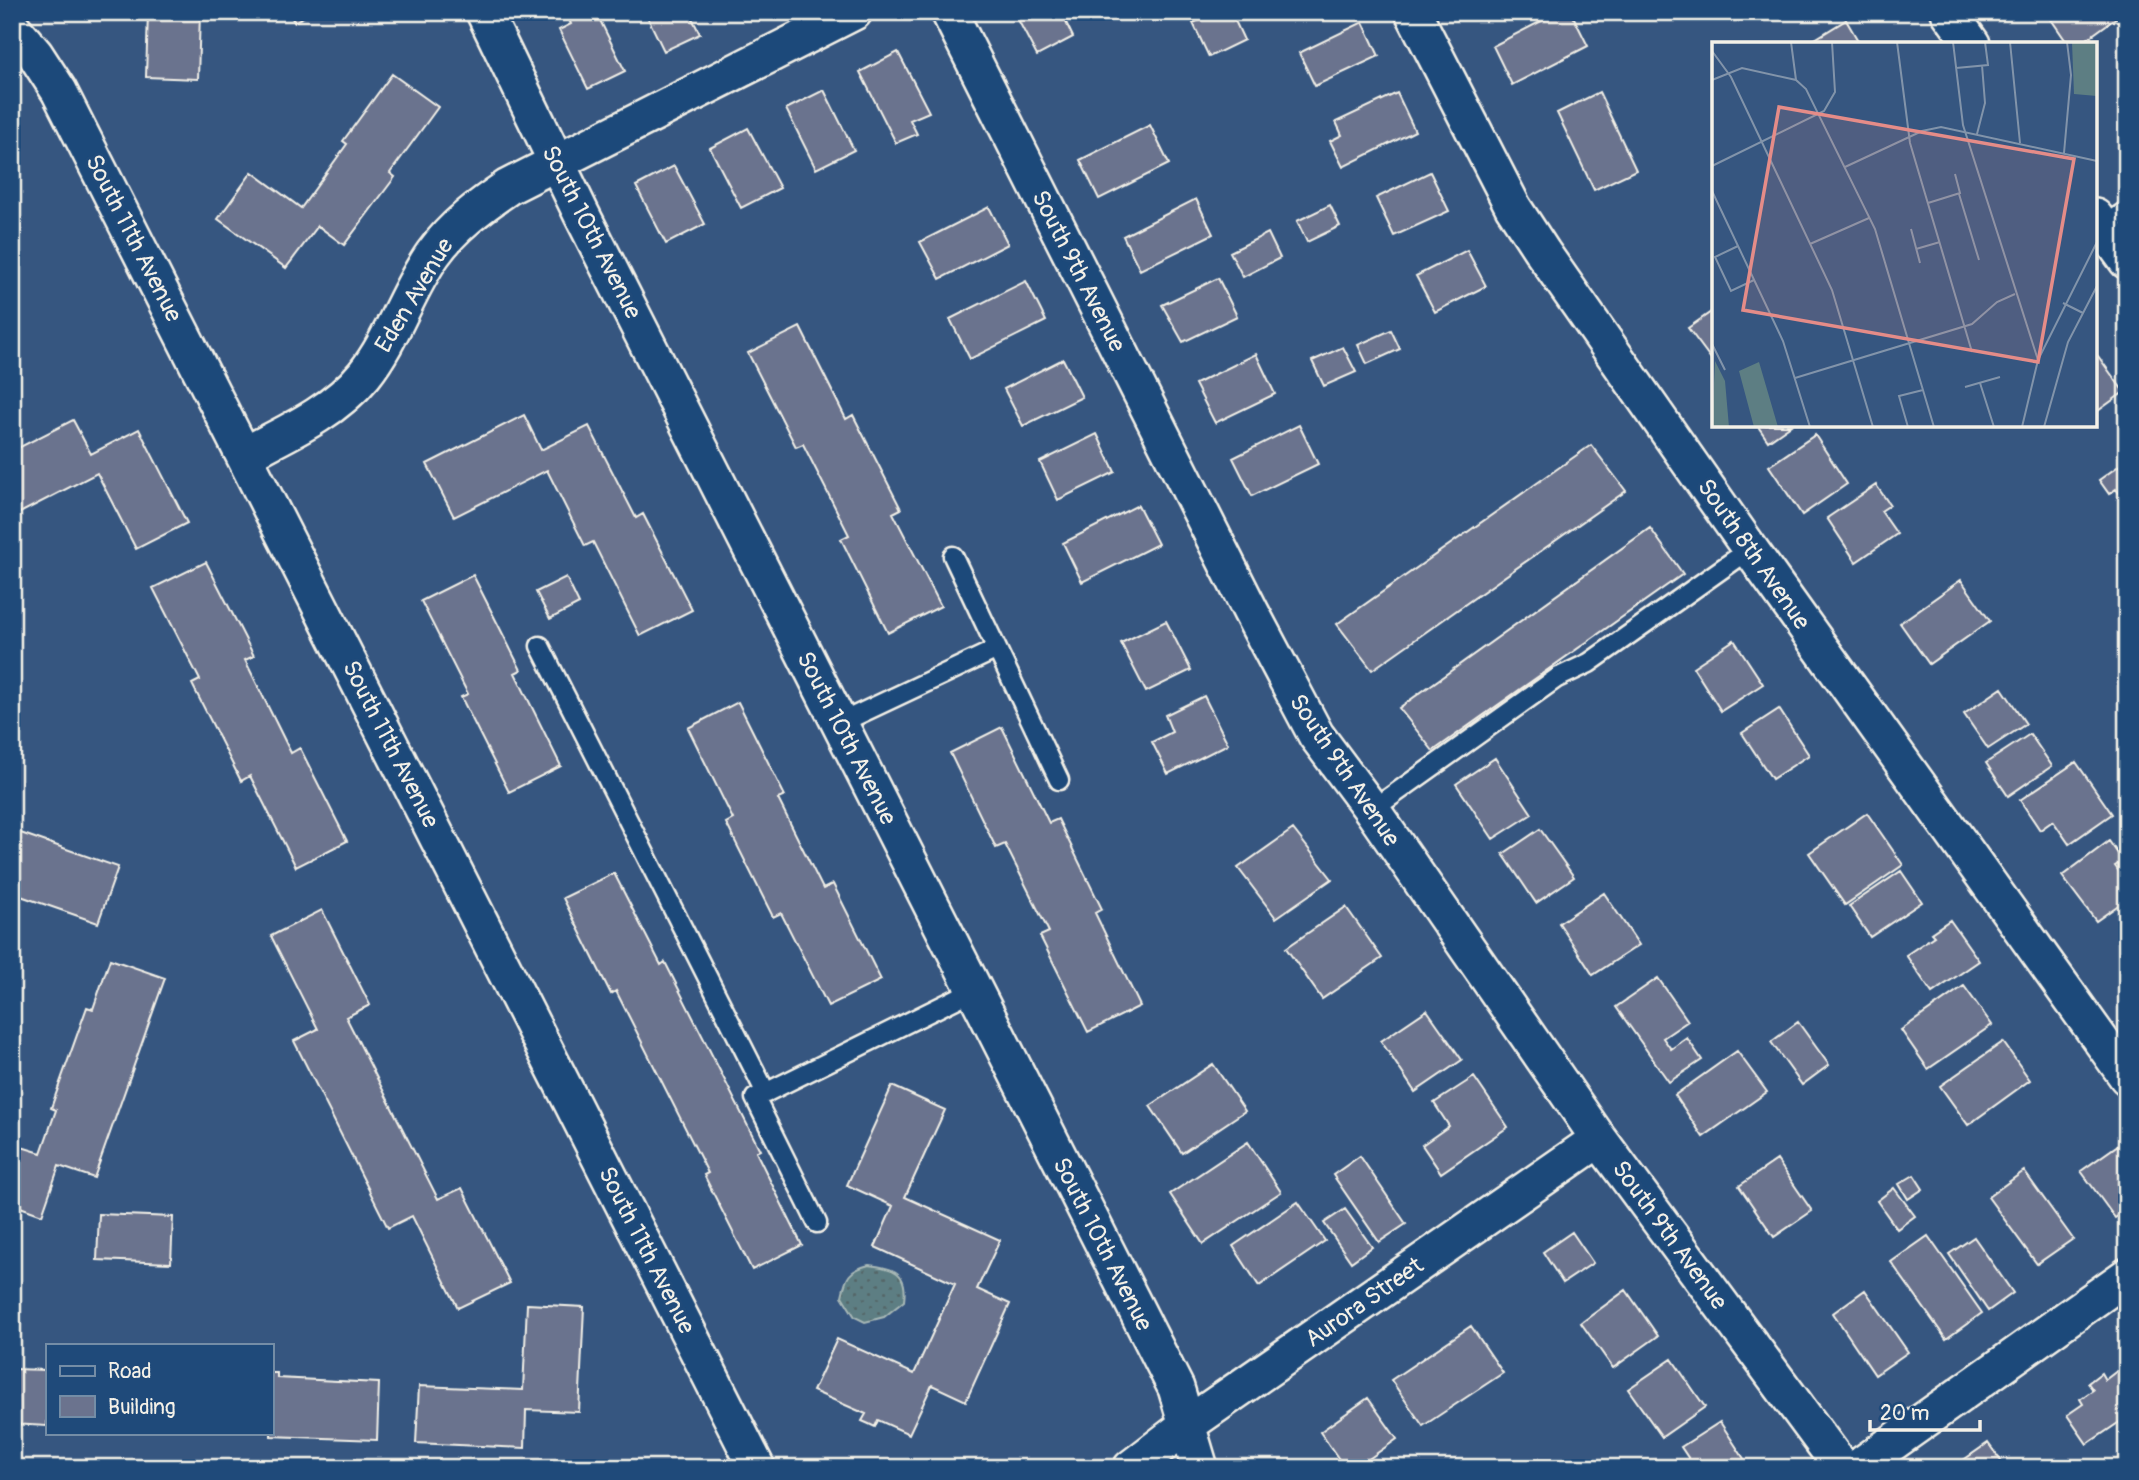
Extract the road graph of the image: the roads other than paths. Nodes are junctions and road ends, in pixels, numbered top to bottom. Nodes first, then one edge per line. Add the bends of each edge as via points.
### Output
1 (484, 12) edge
2 (855, 12) edge
3 (949, 12) edge
4 (1413, 12) edge
5 (1949, 12) edge
6 (12, 27) edge
7 (1971, 42) edge
8 (556, 163) junction
9 (2108, 218) edge
10 (2127, 261) edge
11 (244, 455) junction
12 (1750, 549) junction
13 (953, 556) dead end
14 (540, 646) dead end
15 (997, 649) junction
16 (839, 723) junction
17 (1059, 780) dead end
18 (1372, 810) junction
19 (974, 990) junction
20 (2127, 1077) edge
21 (766, 1093) junction
22 (1599, 1139) junction
23 (817, 1223) dead end
24 (2127, 1276) edge
25 (1187, 1425) junction
26 (757, 1468) edge
27 (1131, 1468) edge
28 (1200, 1468) edge
29 (1842, 1468) edge
30 (1857, 1468) edge

1 - 8 street, South 10th Avenue
2 - 8 street, Eden Avenue
3 - 18 street, South 9th Avenue via 1293,694 1315,735
4 - 12 street, South 8th Avenue via 1513,207
5 - 7 street
6 - 11 street, South 11th Avenue via 59,91
8 - 11 street, Eden Avenue via 508,187 453,230 432,255 363,377 313,420
8 - 16 street, South 10th Avenue
9 - 10 street
11 - 26 street, South 11th Avenue
12 - 18 lane via 1589,663 1557,678
12 - 20 street, South 8th Avenue
13 - 15 lane
14 - 21 lane
15 - 16 lane
15 - 17 lane
16 - 19 street, South 10th Avenue
18 - 22 street, South 9th Avenue
19 - 21 lane
19 - 25 street, South 10th Avenue via 1175,1388
21 - 23 lane via 755,1098
22 - 25 street, Aurora Street
22 - 29 street, South 9th Avenue
24 - 30 street
25 - 27 street, Aurora Street
25 - 28 street, South 10th Avenue

